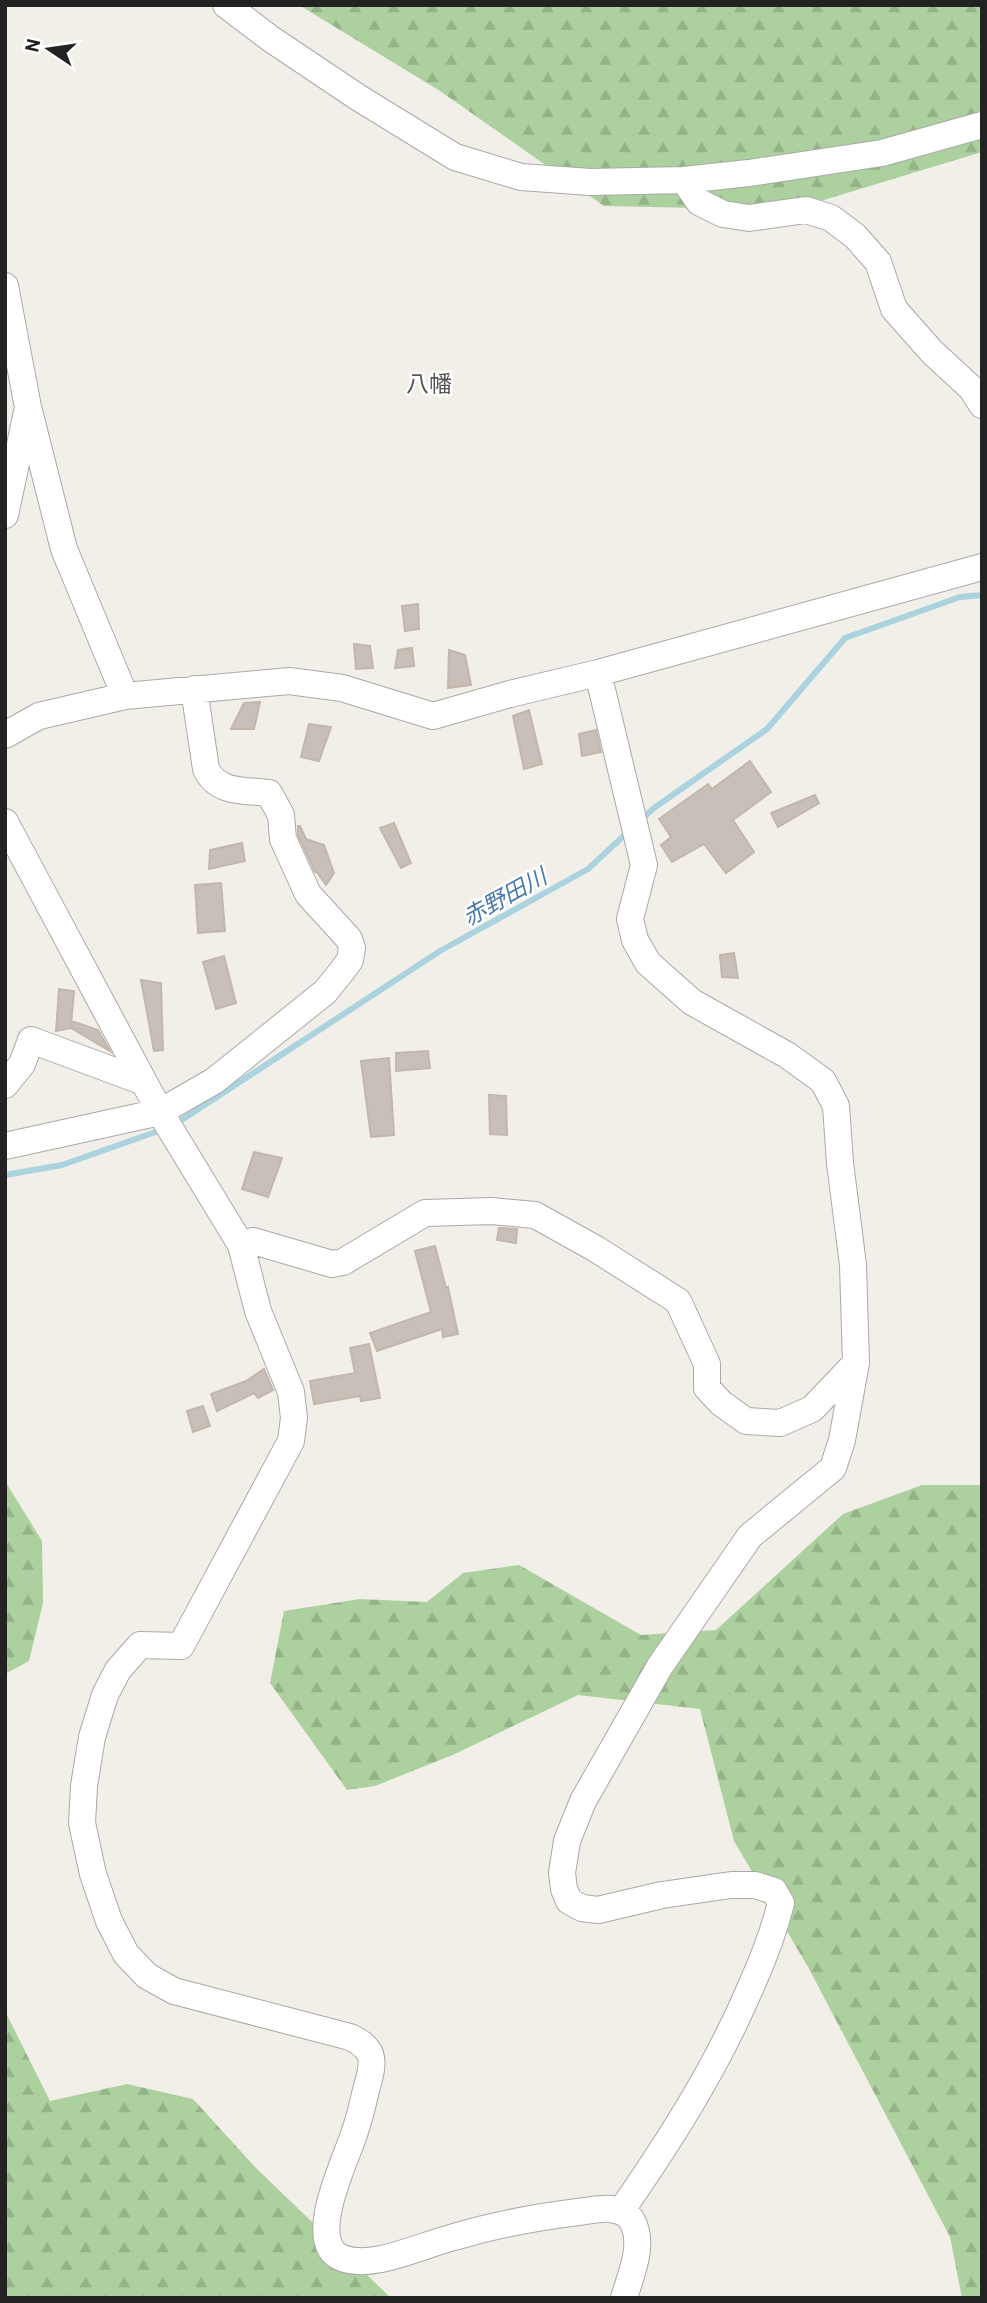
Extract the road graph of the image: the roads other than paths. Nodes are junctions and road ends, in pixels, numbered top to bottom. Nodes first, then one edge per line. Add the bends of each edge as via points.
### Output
1 (226, 5) edge
2 (982, 125) edge
3 (684, 180) junction
4 (5, 286) edge
5 (982, 405) edge
6 (28, 407) junction
7 (5, 515) edge
8 (982, 566) edge
9 (598, 673) junction
10 (194, 689) junction
11 (125, 696) junction
12 (5, 735) edge
13 (5, 822) edge
14 (144, 1082) junction
15 (5, 1085) edge
16 (166, 1121) junction
17 (5, 1146) edge
18 (241, 1245) junction
19 (856, 1363) junction
20 (621, 2211) junction
21 (624, 2298) edge

1 - 3 street via 359,98 455,156 522,177 590,182
2 - 3 street via 882,153
3 - 5 street via 699,202 723,214 748,218 806,210 831,218 855,236 878,262 894,309
4 - 6 street
6 - 7 street
6 - 11 street via 64,549
8 - 9 street
9 - 10 street via 433,716 315,683
9 - 19 street via 644,865 630,919 635,940 648,963 692,1002 823,1080 836,1106 853,1265
10 - 11 street
10 - 16 street via 211,779 227,789 270,793 281,815 283,839 308,894 352,948 350,960 325,992
11 - 12 street via 39,716
13 - 14 street
14 - 15 street via 31,1040 22,1064
14 - 16 street
16 - 17 street
16 - 18 street
18 - 19 street via 253,1241 332,1264 343,1262 425,1213 535,1215 678,1301 707,1364 707,1388 746,1421 780,1423 812,1409
18 - 20 street via 258,1311 291,1392 291,1440 181,1646 141,1645 118,1670 105,1695 92,1737 82,1823 109,1921 127,1954 147,1976 174,1991 350,2036 371,2056 355,2131 328,2206 328,2239 339,2257 362,2263 378,2261 457,2236 545,2217 607,2208
19 - 20 street via 842,1440 832,1468 750,1536 729,1564 660,1667 583,1801 567,1841 564,1889 569,1901 582,1908 598,1910 731,1885 774,1891 781,1903 735,2024 671,2139
20 - 21 street via 632,2219 637,2234 637,2252

